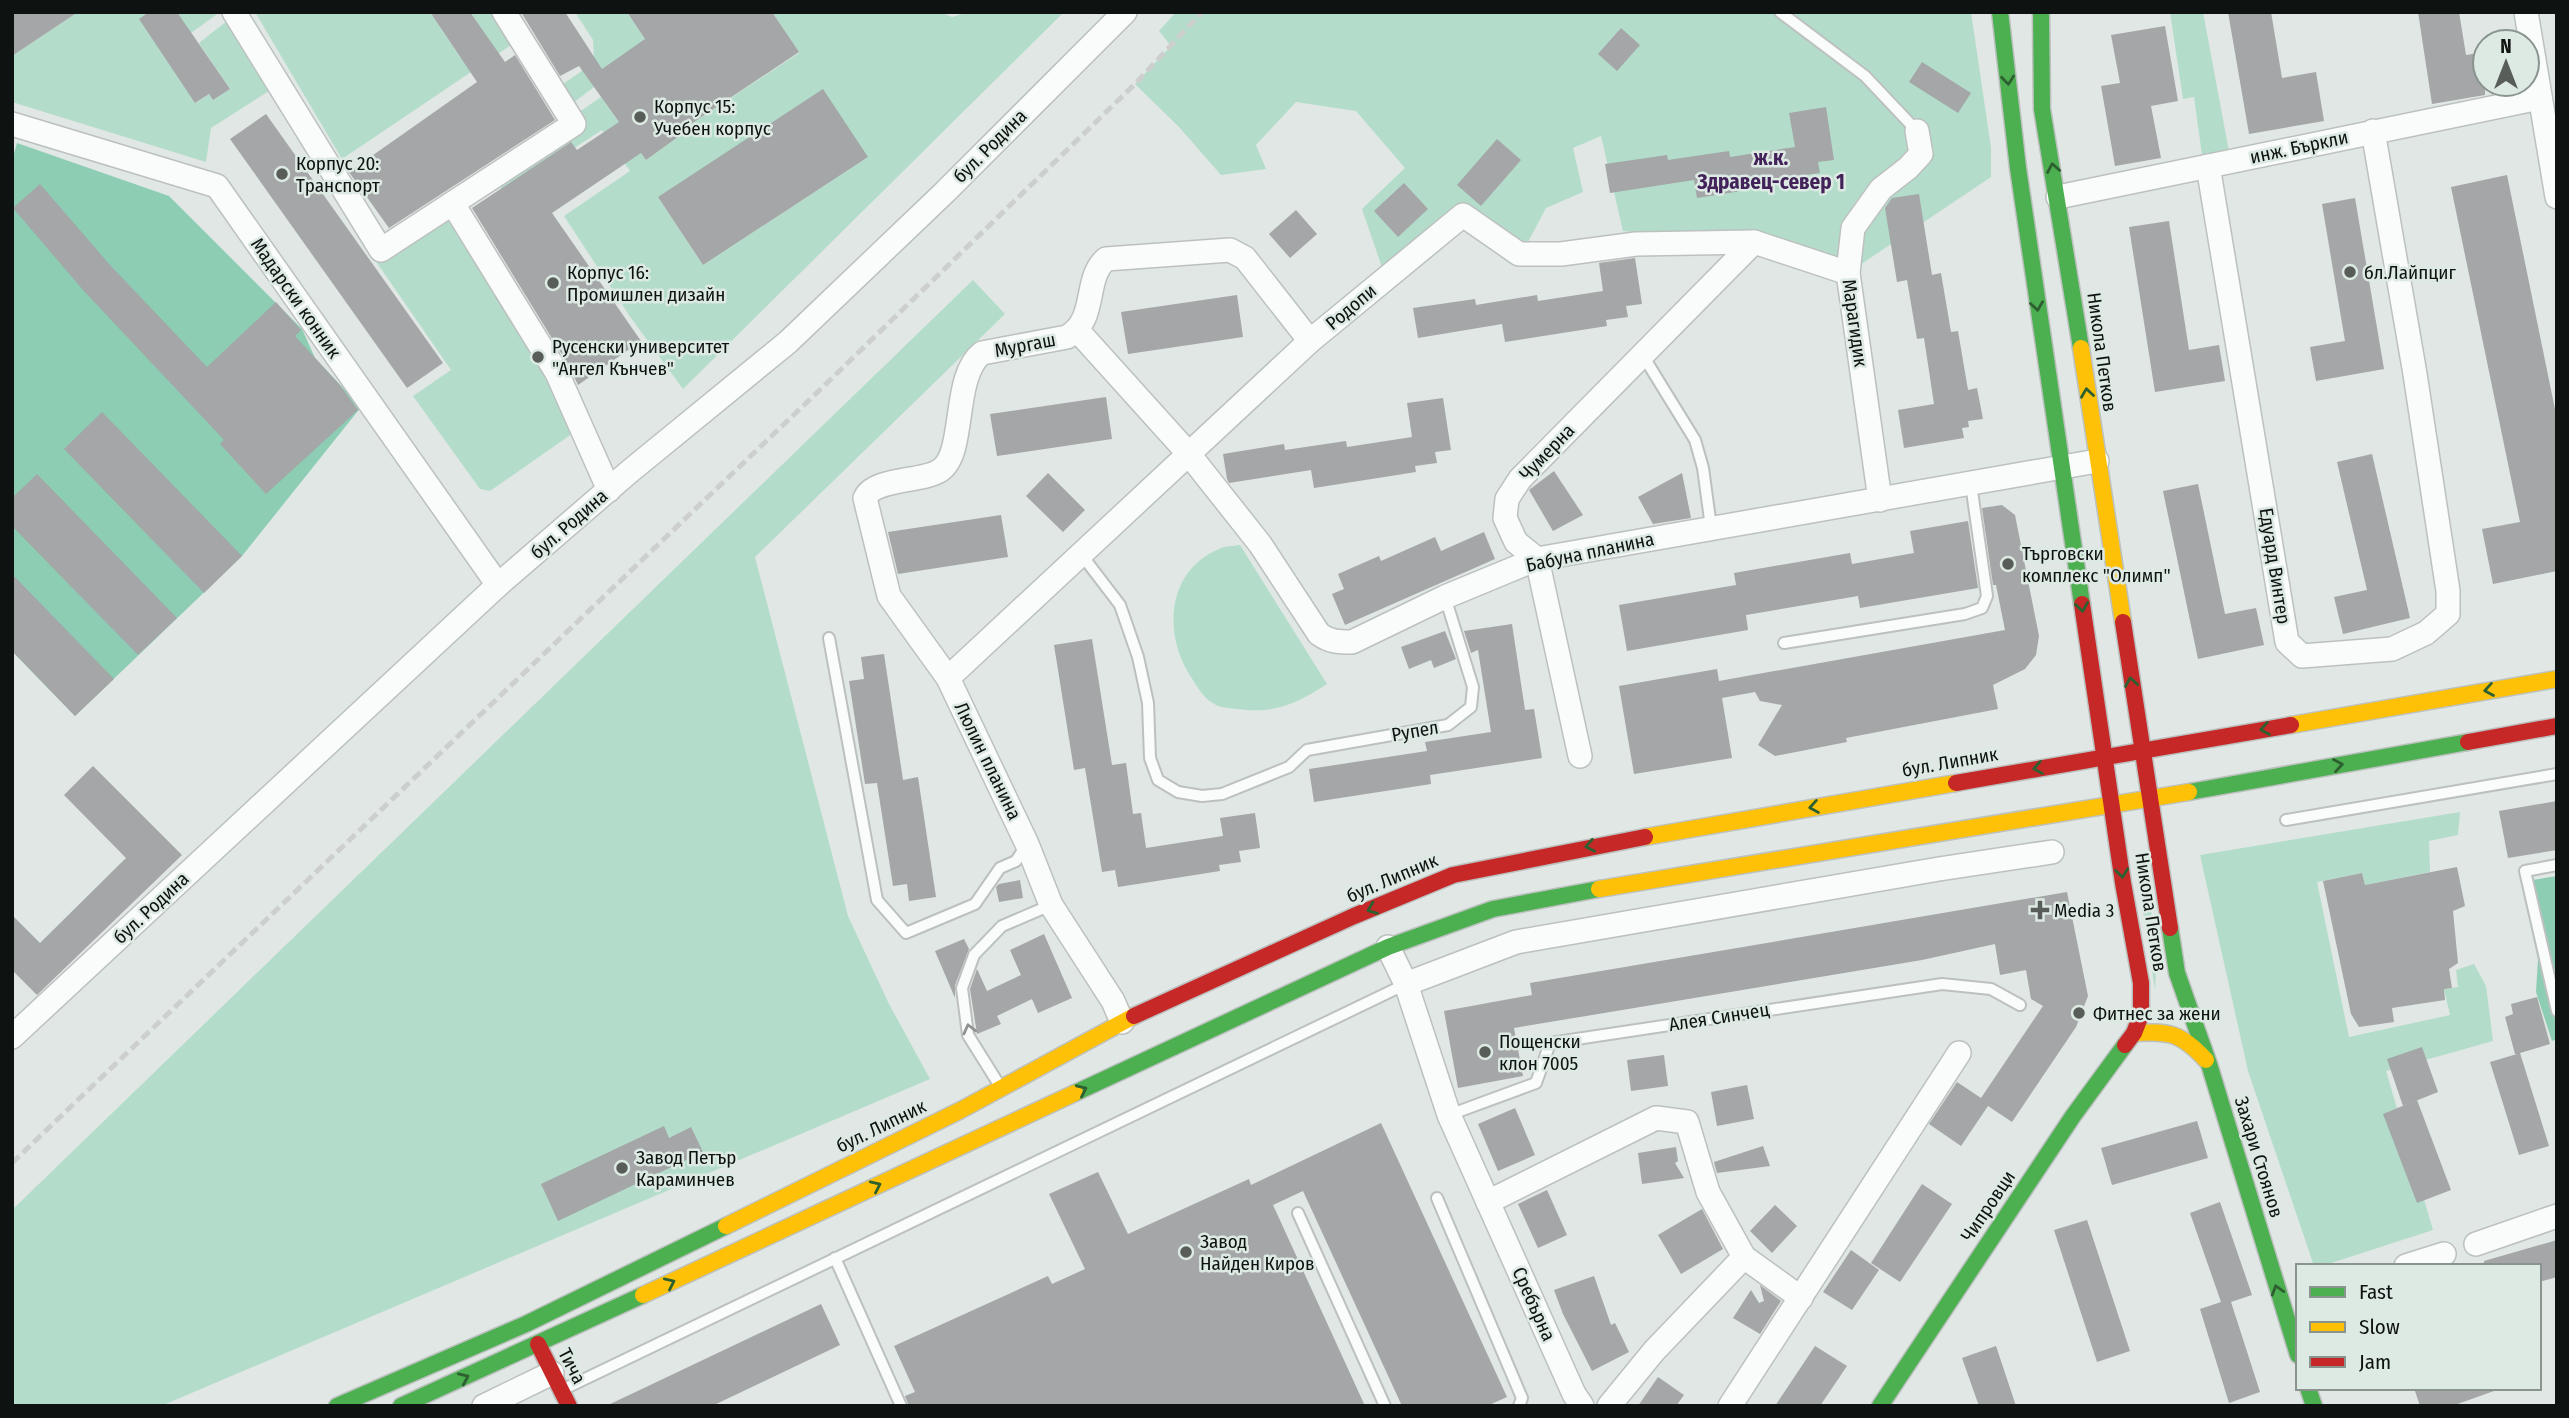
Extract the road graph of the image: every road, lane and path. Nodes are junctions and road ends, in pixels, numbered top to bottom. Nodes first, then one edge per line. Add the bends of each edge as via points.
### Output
1 (234, 12) edge
2 (504, 12) edge
3 (1125, 12) edge
4 (1780, 12) edge
5 (2000, 12) edge
6 (2041, 12) edge
7 (2540, 98) joint
8 (12, 124) edge
9 (1917, 131) joint
10 (2373, 131) junction
11 (2208, 166) junction
12 (2058, 197) junction
13 (2557, 197) edge
14 (453, 204) junction
15 (1754, 242) junction
16 (1848, 273) junction
17 (1078, 331) junction
18 (1310, 341) junction
19 (1642, 354) junction
20 (1188, 453) junction
21 (2097, 461) junction
22 (2061, 467) junction
23 (1971, 484) junction
24 (609, 490) junction
25 (865, 498) joint
26 (1880, 500) junction
27 (1711, 527) junction
28 (1081, 554) junction
29 (1537, 559) junction
30 (498, 585) junction
31 (1446, 597) junction
32 (829, 638) dead end
33 (1784, 643) dead end
34 (948, 678) junction
35 (2557, 679) edge
36 (2557, 726) edge
37 (2142, 750) junction
38 (1580, 756) dead end
39 (2106, 756) junction
40 (2557, 774) edge
41 (2150, 798) junction
42 (2113, 805) junction
43 (2286, 820) dead end
44 (1027, 845) junction
45 (2052, 852) dead end
46 (2557, 865) edge
47 (1051, 905) junction
48 (1388, 947) junction
49 (2177, 973) junction
50 (1406, 984) junction
51 (2167, 996) dead end
52 (2020, 1005) dead end
53 (2557, 1011) edge
54 (2154, 1013) dead end
55 (1122, 1022) junction
56 (2134, 1032) junction
57 (12, 1038) edge
58 (1959, 1053) dead end
59 (2209, 1064) junction
60 (1002, 1088) junction
61 (1449, 1115) junction
62 (1437, 1198) dead end
63 (1488, 1202) junction
64 (1297, 1213) dead end
65 (2557, 1216) edge
66 (2476, 1244) dead end
67 (2444, 1254) dead end
68 (1744, 1257) junction
69 (835, 1258) junction
70 (2412, 1264) edge
71 (1801, 1298) junction
72 (2292, 1314) edge
73 (2296, 1341) edge
74 (538, 1345) junction
75 (557, 1381) junction
76 (337, 1406) edge
77 (401, 1406) edge
78 (484, 1406) edge
79 (569, 1406) edge
80 (901, 1406) edge
81 (1385, 1406) edge
82 (1519, 1406) edge
83 (1582, 1406) edge
84 (1609, 1406) edge
85 (1730, 1406) edge
86 (1880, 1406) edge

1 - 14 street via 381,250
2 - 14 street via 574,124
3 - 24 street, бул. Родина via 788,342
4 - 9 lane via 1865,76
5 -> 22 main road, Никола Петков
12 -> 6 main road, Никола Петков via 2042,109
7 - 10 street, инж. Бъркли
7 - 13 street
8 - 30 street, Мадарски конник via 218,186
9 - 16 street, Марагидик via 1921,154 1881,189 1853,228
10 - 11 street, инж. Бъркли
10 - 11 street, Едуард Винтер via 2448,591 2448,614 2426,632 2392,649 2302,656 2287,642
11 - 12 street, инж. Бъркли
21 -> 12 main road, Никола Петков
14 - 24 street via 556,373
15 - 16 street, Родопи
15 - 18 street, Родопи via 1636,244 1561,254 1519,254 1463,215
15 - 19 street, Чумерна
16 - 26 street, Марагидик
17 - 18 street, Мургаш via 1106,259 1230,250 1245,258
17 - 20 street, Бабуна планина
17 - 25 street, Мургаш via 982,353 972,361 967,376 946,464 939,472 872,489
18 - 20 street, Родопи
19 - 27 lane via 1695,440
19 - 29 street, Чумерна via 1520,479 1507,499 1506,518 1516,542
20 - 28 street, Родопи
20 - 31 street, Бабуна планина via 1259,544 1318,634 1327,640 1352,642
21 - 22 street, Бабуна планина
37 -> 21 main road, Никола Петков
22 - 23 street, Бабуна планина
22 -> 39 main road, Никола Петков
23 - 26 street, Бабуна планина
23 - 33 lane via 1987,596 1982,608
24 - 30 street, бул. Родина
25 - 34 street, Люлин планина via 889,596
26 - 27 street, Бабуна планина
27 - 29 street, Бабуна планина
28 - 31 lane, Рупел via 1120,605 1138,657 1147,703 1150,758 1158,780 1178,792 1202,796 1222,794 1289,766 1307,750 1448,725 1471,707 1473,687
28 - 34 street, Родопи
29 - 31 street, Бабуна планина
29 - 38 street
30 - 57 street, бул. Родина
32 - 44 lane via 877,900 906,933 975,904 1000,868 1016,861
34 - 44 street, Люлин планина
35 -> 37 main road, бул. Липник
41 -> 36 main road
37 - 39 main road, бул. Липник
37 - 41 main road, Никола Петков
39 - 42 main road, Никола Петков
39 -> 55 main road, бул. Липник via 1453,875
40 - 43 lane
41 - 42 main road
41 - 49 main road, Никола Петков
42 - 48 main road via 1493,909
42 -> 56 main road, Никола Петков via 2141,982 2141,1015
44 - 47 street, Люлин планина
45 - 50 street via 1516,942
46 - 53 lane via 2525,871
47 - 55 street, Люлин планина
60 -> 47 lane via 968,1035 962,988 974,955 1002,926
48 - 50 street, Сребърна
74 -> 48 main road
49 - 51 main road, Никола Петков
49 - 59 main road, Захари Стоянов
50 - 61 street, Сребърна
50 - 69 lane
52 - 61 lane, Алея Синчец via 1991,989 1942,984 1550,1043 1536,1083
54 - 56 main road
55 - 60 main road, бул. Липник
56 - 59 main road via 2185,1037
56 - 86 main road, Чипровци
58 - 71 street
72 -> 59 main road, Захари Стоянов
60 - 76 main road, бул. Липник via 526,1324
61 - 63 street, Сребърна
62 - 82 lane via 1522,1398
63 - 68 street via 1656,1118 1687,1122 1708,1192
63 - 83 street, Сребърна
64 - 81 lane
65 - 66 street
67 - 70 street
68 - 71 street
68 - 84 street via 1654,1351
69 - 75 lane
69 - 80 lane
71 - 85 street
72 - 73 main road, Захари Стоянов
74 - 75 main road, Тича
77 -> 74 main road
75 - 78 street
75 - 79 main road, Тича

